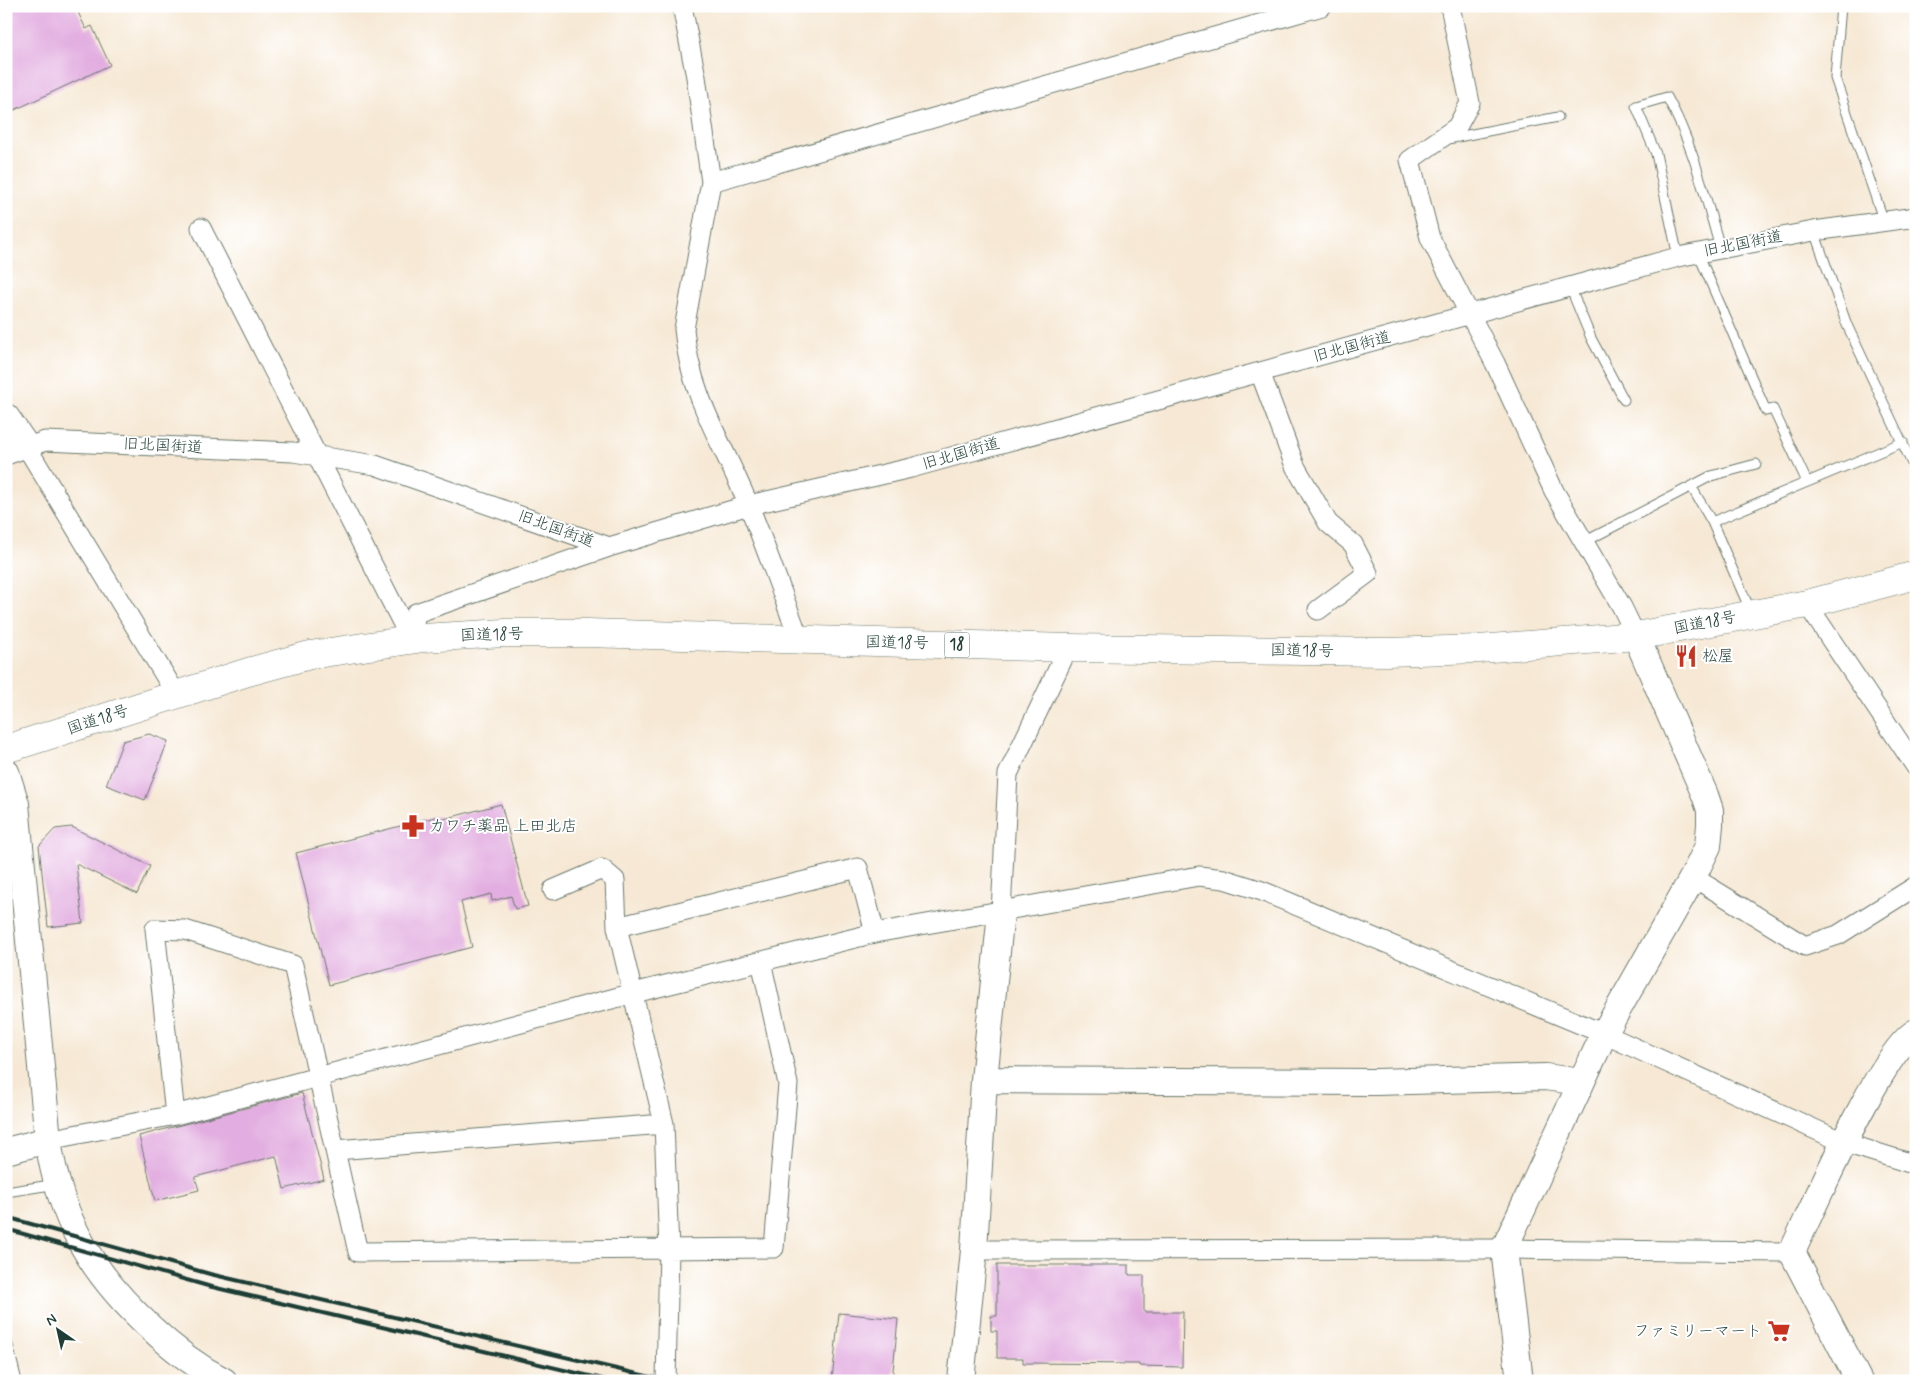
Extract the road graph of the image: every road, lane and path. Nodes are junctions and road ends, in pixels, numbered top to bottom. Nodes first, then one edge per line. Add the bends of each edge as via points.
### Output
1 (682, 6) edge
2 (1322, 6) edge
3 (1450, 6) edge
4 (1841, 6) edge
5 (1558, 117) dead end
6 (1436, 142) junction
7 (711, 182) junction
8 (1916, 216) edge
9 (1883, 219) junction
10 (201, 228) dead end
11 (1814, 230) junction
12 (1720, 248) junction
13 (1698, 253) junction
14 (1678, 257) junction
15 (1570, 287) junction
16 (1470, 315) junction
17 (1260, 372) junction
18 (1624, 400) dead end
19 (6, 417) edge
20 (1903, 442) junction
21 (16, 451) edge
22 (316, 457) junction
23 (1756, 464) dead end
24 (1916, 472) edge
25 (1807, 482) junction
26 (1692, 486) junction
27 (749, 505) junction
28 (1712, 522) junction
29 (1584, 542) junction
30 (609, 547) junction
31 (1916, 575) edge
32 (1807, 604) junction
33 (1318, 610) dead end
34 (1752, 614) junction
35 (1636, 636) junction
36 (411, 640) junction
37 (800, 641) junction
38 (1068, 648) junction
39 (176, 694) junction
40 (6, 749) edge
41 (1916, 767) edge
42 (6, 772) edge
43 (1694, 877) junction
44 (1916, 886) edge
45 (553, 890) dead end
46 (1001, 912) junction
47 (617, 927) junction
48 (875, 933) junction
49 (761, 961) junction
50 (634, 993) junction
51 (1916, 1032) edge
52 (1604, 1034) junction
53 (318, 1078) junction
54 (984, 1080) junction
55 (1581, 1082) junction
56 (175, 1115) junction
57 (664, 1124) junction
58 (48, 1140) junction
59 (1845, 1143) junction
60 (336, 1150) junction
61 (6, 1151) edge
62 (1916, 1165) edge
63 (57, 1184) junction
64 (6, 1192) edge
65 (1504, 1249) junction
66 (669, 1250) junction
67 (974, 1250) junction
68 (1792, 1252) junction
69 (6, 1337) edge
70 (17, 1381) edge
71 (224, 1381) edge
72 (666, 1381) edge
73 (961, 1381) edge
74 (1520, 1381) edge
75 (1859, 1381) edge

1 - 7 street
2 - 7 street
3 - 6 street via 1470,103 1457,127
4 - 9 lane via 1835,78
5 - 6 lane
6 - 16 street via 1410,160 1430,238
7 - 27 street via 684,329 686,353 703,405
8 - 9 street, 旧北国街道
9 - 11 street, 旧北国街道
10 - 22 street
11 - 12 street, 旧北国街道
11 - 20 lane via 1847,325
12 - 13 street, 旧北国街道
12 - 14 lane via 1695,159 1667,97 1636,106 1656,154
13 - 14 street, 旧北国街道
13 - 25 lane via 1766,411 1773,409
14 - 15 street, 旧北国街道
15 - 16 street, 旧北国街道
15 - 18 lane via 1591,338
16 - 17 street, 旧北国街道
16 - 29 street via 1554,490
17 - 27 street, 旧北国街道 via 911,468
17 - 33 street via 1295,466 1328,523 1353,544 1368,573
19 - 21 street
20 - 24 lane
20 - 25 lane
21 - 22 street, 旧北国街道 via 45,441 293,452
21 - 39 street
22 - 30 street, 旧北国街道 via 375,465
22 - 36 street
23 - 26 lane via 1711,476
25 - 28 lane
26 - 28 lane
26 - 29 lane
27 - 30 street, 旧北国街道
27 - 37 street
28 - 34 lane
29 - 35 street
30 - 36 street via 416,613
31 - 32 highway, 国道18号 / 18
32 - 34 highway, 国道18号 / 18
32 - 41 street
34 - 35 highway, 国道18号 / 18
35 - 38 highway, 国道18号 / 18 via 1479,649 1387,652
35 - 43 street via 1710,810 1708,846
36 - 37 highway, 国道18号 / 18 via 504,633 588,633
36 - 39 highway, 国道18号 / 18 via 310,655
37 - 38 highway, 国道18号 / 18
38 - 46 street via 1008,774
39 - 40 highway, 国道18号 / 18
42 - 58 street via 16,804
43 - 44 street via 1806,946 1838,934
43 - 52 street
45 - 47 street via 602,869 615,880
46 - 48 street
46 - 52 street via 1199,876 1224,879 1262,891
46 - 54 street
47 - 48 street via 858,868
47 - 50 street
48 - 49 street
49 - 50 street
49 - 66 street via 788,1084 774,1248
50 - 53 street
50 - 57 street
51 - 59 street via 1890,1057
52 - 55 street
52 - 59 street
53 - 56 street
53 - 56 street via 293,964 185,930 155,929
53 - 60 street
54 - 55 street via 1376,1082 1545,1077
54 - 67 street
55 - 65 street
56 - 58 street
57 - 60 street
57 - 66 street
58 - 61 street
58 - 63 street
59 - 62 street
59 - 68 street
60 - 66 street via 358,1252
63 - 64 lane
63 - 71 street via 76,1234 112,1290 182,1355
65 - 67 street
65 - 68 street
65 - 74 street
66 - 72 street
67 - 73 street
68 - 75 street
69 - 70 lane

